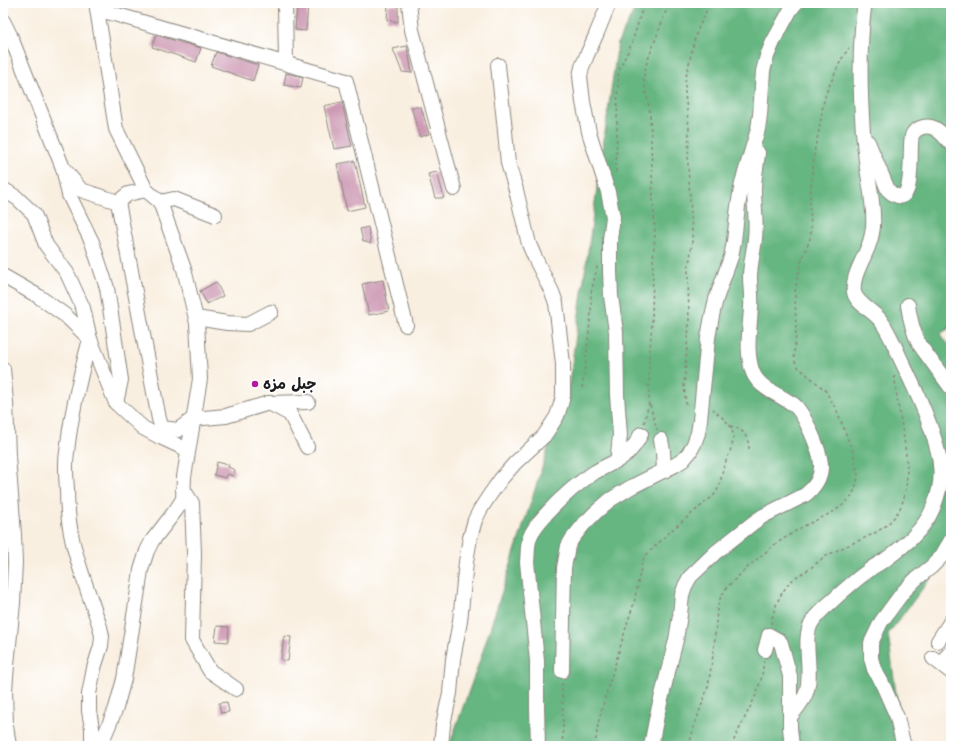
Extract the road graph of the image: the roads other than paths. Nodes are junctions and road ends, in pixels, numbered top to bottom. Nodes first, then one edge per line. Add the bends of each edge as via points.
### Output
1 (285, 3) edge
2 (408, 3) edge
3 (609, 3) edge
4 (796, 3) edge
5 (866, 3) edge
6 (96, 6) edge
7 (3, 21) edge
8 (286, 63) junction
9 (498, 65) dead end
10 (758, 129) junction
11 (863, 132) junction
12 (951, 144) edge
13 (63, 168) junction
14 (3, 189) edge
15 (146, 190) junction
16 (454, 190) dead end
17 (118, 202) junction
18 (160, 202) junction
19 (215, 215) dead end
20 (3, 276) edge
21 (908, 305) dead end
22 (271, 312) dead end
23 (196, 318) junction
24 (406, 325) dead end
25 (90, 339) junction
26 (3, 369) edge
27 (951, 388) edge
28 (308, 402) dead end
29 (116, 403) junction
30 (269, 403) junction
31 (193, 419) junction
32 (161, 433) junction
33 (641, 434) road end
34 (661, 440) road end
35 (307, 447) dead end
36 (188, 450) junction
37 (618, 460) junction
38 (664, 471) junction
39 (183, 489) junction
40 (951, 540) edge
41 (951, 621) edge
42 (938, 641) dead end
43 (765, 650) road end
44 (951, 652) edge
45 (562, 671) road end
46 (951, 672) edge
47 (236, 689) dead end
48 (790, 716) junction
49 (9, 746) edge
50 (92, 746) edge
51 (100, 746) edge
52 (441, 746) edge
53 (538, 746) edge
54 (651, 746) edge
55 (792, 746) edge
56 (905, 746) edge

1 - 8 street
2 - 16 street via 412,30
3 - 37 street via 586,55 580,76 582,102 612,216 610,271 616,332 620,435
4 - 10 street via 790,9 767,56 763,71
5 - 11 street via 860,41
6 - 8 street
6 - 15 street via 116,129
7 - 13 street
8 - 24 street via 346,81
9 - 52 street via 508,163 529,244 556,303 563,364 563,396 557,416 547,432 501,479 475,520 466,562
10 - 38 street via 742,183 731,257 712,316 698,433 683,460
10 - 54 street via 754,189 756,220 748,332 751,366 754,375 763,386 793,403 801,412 817,449 821,464 819,476 811,491 752,523 690,577 682,595 676,640
11 - 12 street via 888,190 899,197 904,195 909,184 910,147 915,131 921,127 934,127
11 - 48 street via 873,205 873,229 855,278 854,292 861,304 881,321 922,403 940,464 940,483 930,515 912,538 845,589 812,623 808,639 809,670 806,693
13 - 17 street via 81,190
13 - 29 street via 69,195 92,242 107,288 121,380
14 - 25 street via 34,214 46,245 67,273 83,308
15 - 17 street via 128,194
15 - 18 street
17 - 32 street
18 - 19 street via 174,199
18 - 23 street via 184,269
20 - 25 street via 66,316
21 - 27 street via 919,344
22 - 23 street via 248,324
23 - 31 street via 200,379
25 - 29 street
25 - 50 street via 70,427 66,476 69,524 73,543 102,636 89,694
26 - 49 street via 15,563 5,690
28 - 30 street
29 - 32 street via 143,428
30 - 31 street via 226,416
30 - 35 street via 290,414
31 - 32 street via 178,430
31 - 36 street
32 - 36 street
33 - 37 street via 627,454
34 - 38 street
36 - 39 street
37 - 53 street via 571,488 540,521 530,538 527,562 537,661
38 - 45 street via 610,500 584,524 570,542 564,568
39 - 47 street via 192,503 192,640 210,671
39 - 51 street via 183,499 147,551 141,570 124,679 116,708
40 - 56 street via 941,557 903,592 881,622 871,643 874,669 895,712
41 - 42 street
43 - 48 street via 769,634 781,643 790,676
44 - 46 street via 936,660
48 - 55 street

